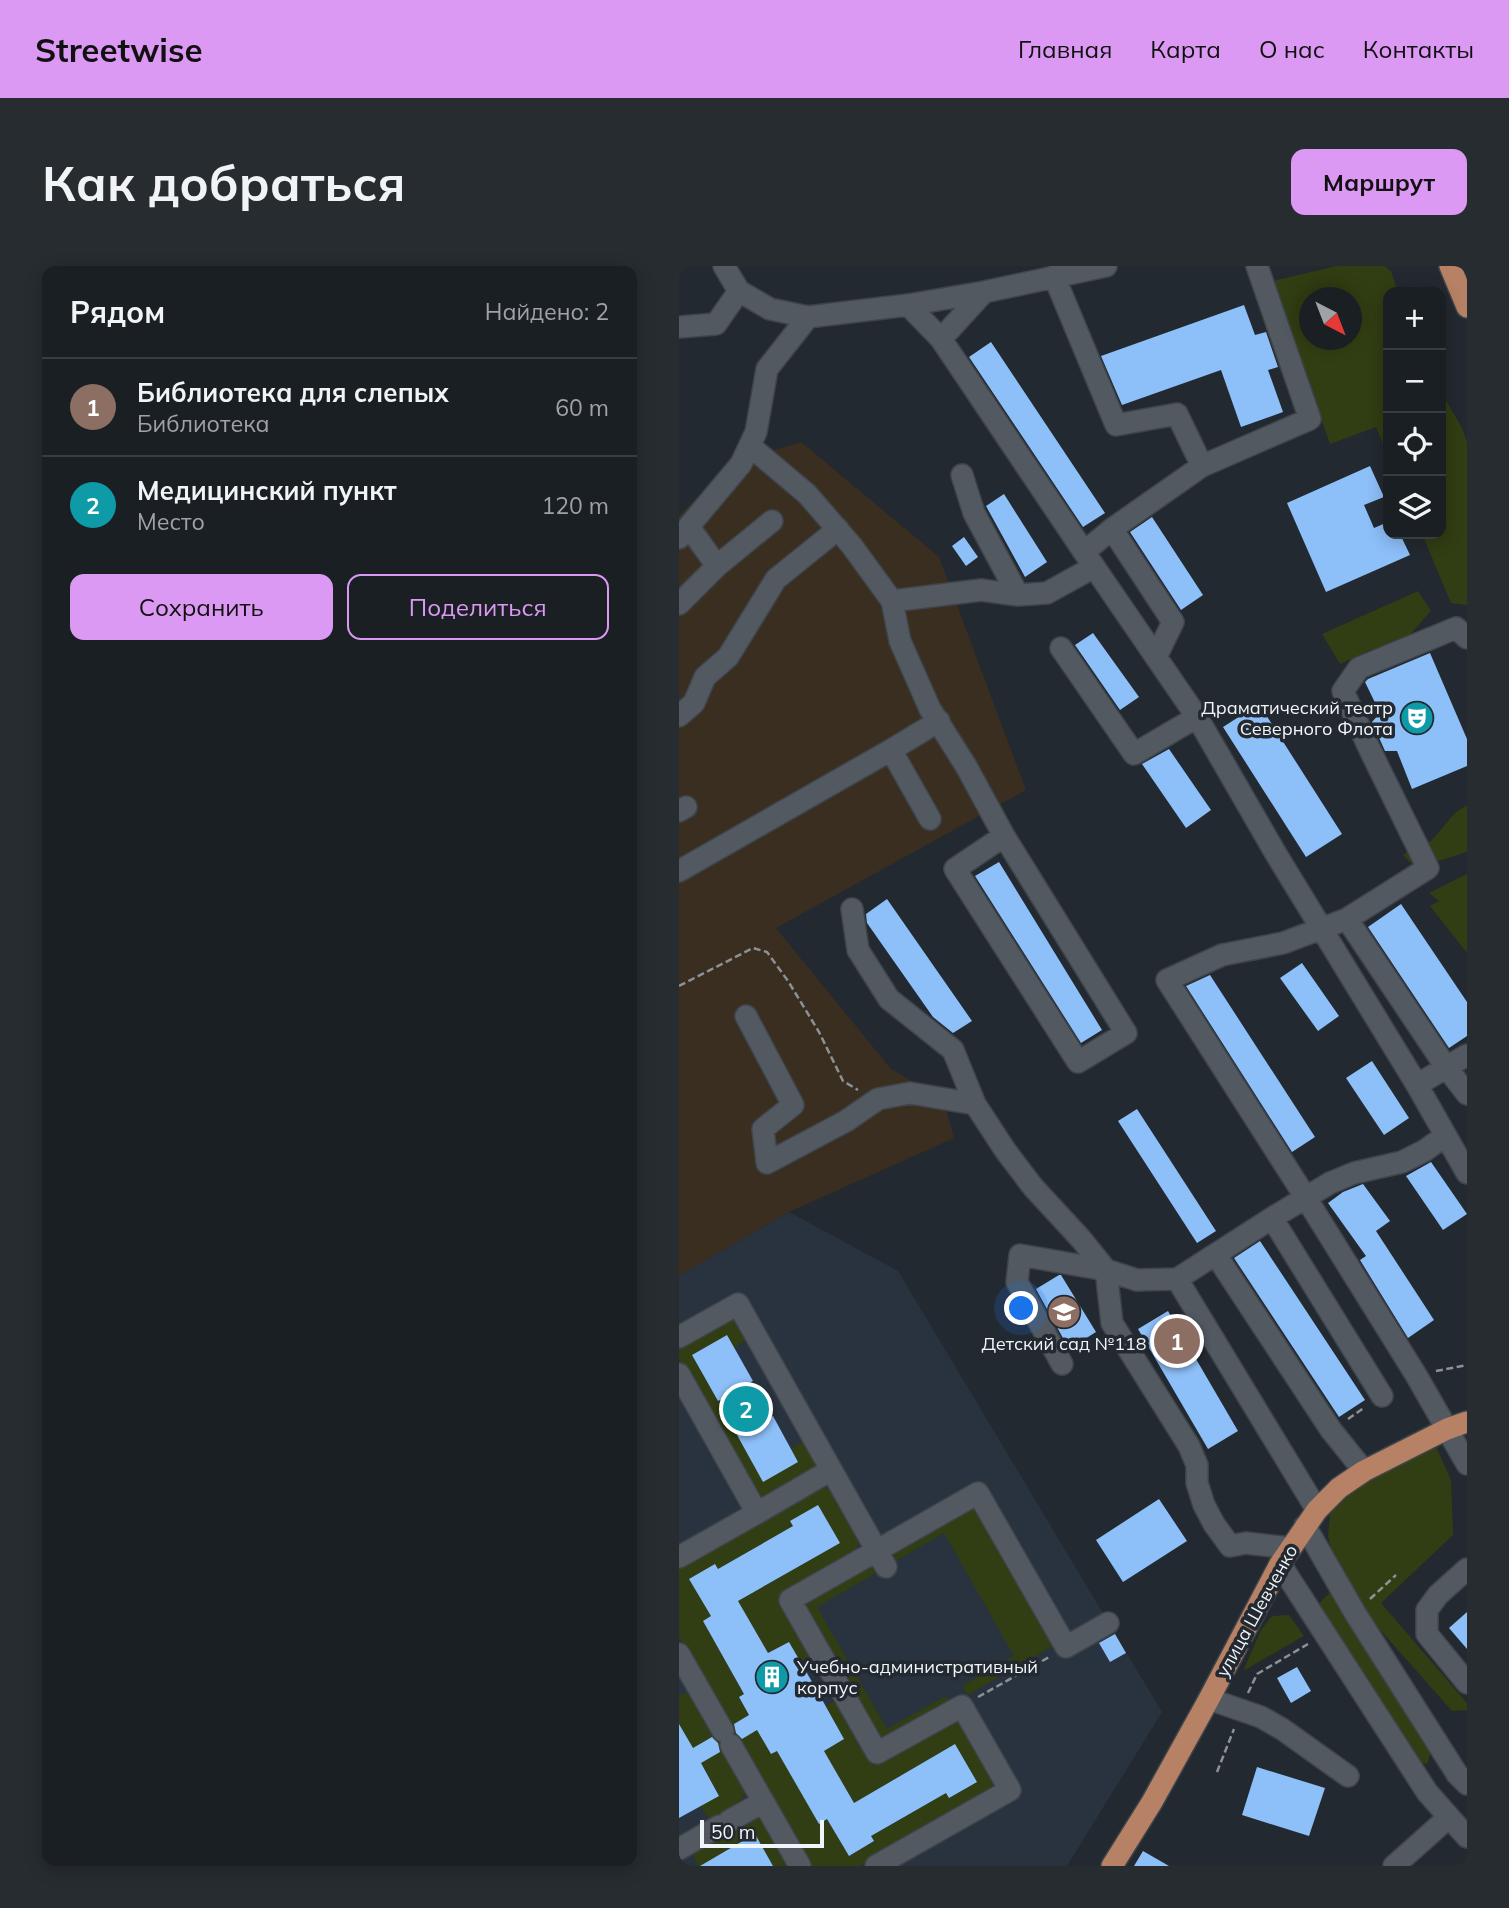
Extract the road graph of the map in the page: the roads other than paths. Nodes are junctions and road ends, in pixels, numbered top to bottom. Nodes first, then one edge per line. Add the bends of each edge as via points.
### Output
1 (724, 266) edge
2 (1106, 266) edge
3 (1257, 266) edge
4 (1450, 266) edge
5 (1075, 269) edge
6 (1054, 276) junction
7 (739, 291) junction
8 (984, 292) junction
9 (908, 305) junction
10 (1467, 307) edge
11 (808, 317) junction
12 (679, 327) edge
13 (941, 339) junction
14 (750, 446) junction
15 (1202, 466) junction
16 (962, 475) dead end
17 (772, 521) dead end
18 (838, 529) junction
19 (1112, 529) junction
20 (684, 533) edge
21 (1089, 559) junction
22 (717, 566) junction
23 (1019, 595) junction
24 (892, 601) junction
25 (679, 604) edge
26 (1467, 638) edge
27 (1061, 648) dead end
28 (1156, 657) junction
29 (679, 716) edge
30 (1196, 717) junction
31 (939, 721) junction
32 (891, 750) junction
33 (930, 818) dead end
34 (1004, 836) junction
35 (679, 871) edge
36 (852, 909) dead end
37 (1347, 919) junction
38 (1322, 928) junction
39 (746, 1016) dead end
40 (1467, 1055) edge
41 (1446, 1067) junction
42 (1417, 1085) junction
43 (1467, 1094) edge
44 (975, 1104) junction
45 (1445, 1136) junction
46 (1467, 1173) edge
47 (1306, 1198) junction
48 (1272, 1218) junction
49 (1216, 1255) junction
50 (1106, 1270) junction
51 (1177, 1279) junction
52 (679, 1337) edge
53 (1062, 1364) dead end
54 (679, 1374) edge
55 (1382, 1396) dead end
56 (1457, 1426) edge
57 (1467, 1464) edge
58 (831, 1470) junction
59 (1364, 1471) junction
60 (757, 1513) junction
61 (1311, 1518) junction
62 (1285, 1556) junction
63 (679, 1557) edge
64 (881, 1559) junction
65 (1467, 1569) edge
66 (1108, 1623) dead end
67 (679, 1654) edge
68 (1467, 1683) edge
69 (686, 1684) edge
70 (1209, 1699) junction
71 (1348, 1776) dead end
72 (1467, 1784) edge
73 (763, 1802) junction
74 (1449, 1817) junction
75 (1467, 1837) edge
76 (679, 1849) edge
77 (688, 1866) edge
78 (800, 1866) edge
79 (876, 1866) edge
80 (1112, 1866) edge
81 (1394, 1866) edge

1 - 7 street
2 - 5 street
3 - 15 street via 1310,419
4 - 10 main road
5 - 6 street
6 - 8 street
6 - 15 street via 1116,425 1177,414
7 - 11 street via 770,309
7 - 12 street via 716,324
8 - 9 street
8 - 13 street
9 - 11 street
9 - 13 street
11 - 14 street via 767,369
13 - 21 street
14 - 18 street via 807,494
14 - 20 street via 741,464
15 - 19 street
16 - 23 street via 974,513
17 - 22 street
18 - 24 street
18 - 29 street via 776,579 728,657 705,677 694,703
19 - 21 street
19 - 28 street via 1173,622
20 - 22 street
21 - 23 street via 1047,593
21 - 28 street
22 - 25 street
23 - 24 street via 981,590
24 - 31 street via 899,641
26 - 37 street via 1455,628 1359,668 1343,691 1428,868
27 - 30 street via 1134,754
28 - 30 street
30 - 38 street
31 - 32 street
31 - 34 street
32 - 33 street
32 - 35 street
34 - 34 street via 1126,1033 1078,1062 955,869
36 - 44 street via 858,950 888,999 953,1049
37 - 38 street
37 - 41 street
38 - 42 street
38 - 47 street via 1283,943 1222,956 1167,980
39 - 44 street via 793,1105 762,1129 767,1163 876,1101 909,1093
40 - 41 street
41 - 42 street
41 - 43 street
42 - 45 street
44 - 50 street via 1033,1186
45 - 46 street
45 - 47 street via 1402,1162 1355,1173
47 - 48 street
47 - 56 street via 1416,1375
48 - 49 street
48 - 55 street
49 - 51 street
49 - 59 street via 1331,1430
50 - 51 street via 1137,1280
50 - 53 street via 1020,1255 1017,1282
50 - 62 street via 1112,1323 1189,1446 1204,1505 1214,1524 1230,1546 1246,1543
51 - 61 street
52 - 58 street via 738,1304
54 - 60 street
56 - 57 street
56 - 59 main road, улица Шевченко
58 - 60 street
58 - 64 street
59 - 61 main road, улица Шевченко via 1339,1488
60 - 63 street
61 - 62 main road, улица Шевченко
61 - 72 street via 1355,1613
62 - 70 main road, улица Шевченко
62 - 74 street via 1324,1634 1427,1792
64 - 66 street via 978,1493 1066,1647
64 - 79 street via 790,1600 877,1754 957,1699 1010,1790
65 - 68 street via 1427,1610 1427,1634
67 - 69 street
69 - 73 street via 727,1738
70 - 71 street via 1261,1717
70 - 80 main road, улица Шевченко
73 - 76 street
73 - 78 street
74 - 75 street
74 - 81 street
76 - 77 street

